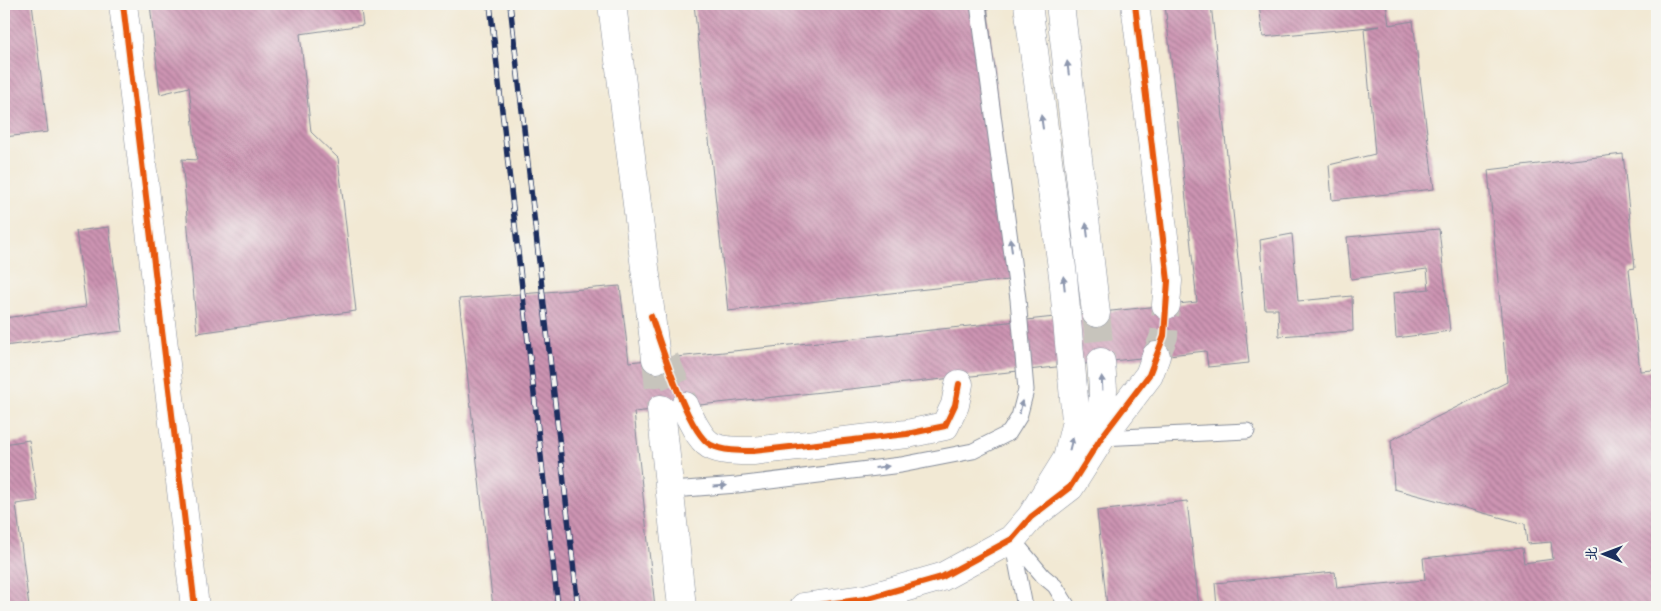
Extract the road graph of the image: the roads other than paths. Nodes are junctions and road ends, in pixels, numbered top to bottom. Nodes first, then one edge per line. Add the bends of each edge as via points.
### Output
1 (123, 4) edge
2 (612, 4) edge
3 (978, 4) edge
4 (1028, 4) edge
5 (1060, 4) edge
6 (1135, 4) edge
7 (1167, 293) tunnel mouth
8 (1096, 313) tunnel mouth
9 (1156, 356) tunnel mouth
10 (661, 359) tunnel mouth
11 (1101, 362) tunnel mouth
12 (959, 384) dead end
13 (1247, 431) dead end
14 (1101, 438) junction
15 (672, 490) junction
16 (1031, 517) junction
17 (1012, 539) junction
18 (195, 607) edge
19 (682, 607) edge
20 (804, 607) edge
21 (1025, 607) edge
22 (1068, 607) edge

1 - 18 street
2 - 10 street via 651,316
15 -> 3 lane via 901,465 973,451 1009,433 1019,417 1026,390 1018,299
16 -> 4 street via 1067,459 1076,421 1063,276
8 -> 5 street
6 - 7 street
9 - 14 street via 1149,375
14 -> 11 street
12 - 15 street via 956,405 945,426 908,434 754,451 710,445 673,407
13 - 14 lane
14 - 16 street via 1070,487
15 - 19 street
16 - 17 street
17 - 20 street via 942,577 866,599
17 - 21 lane
17 - 22 lane via 1054,586

